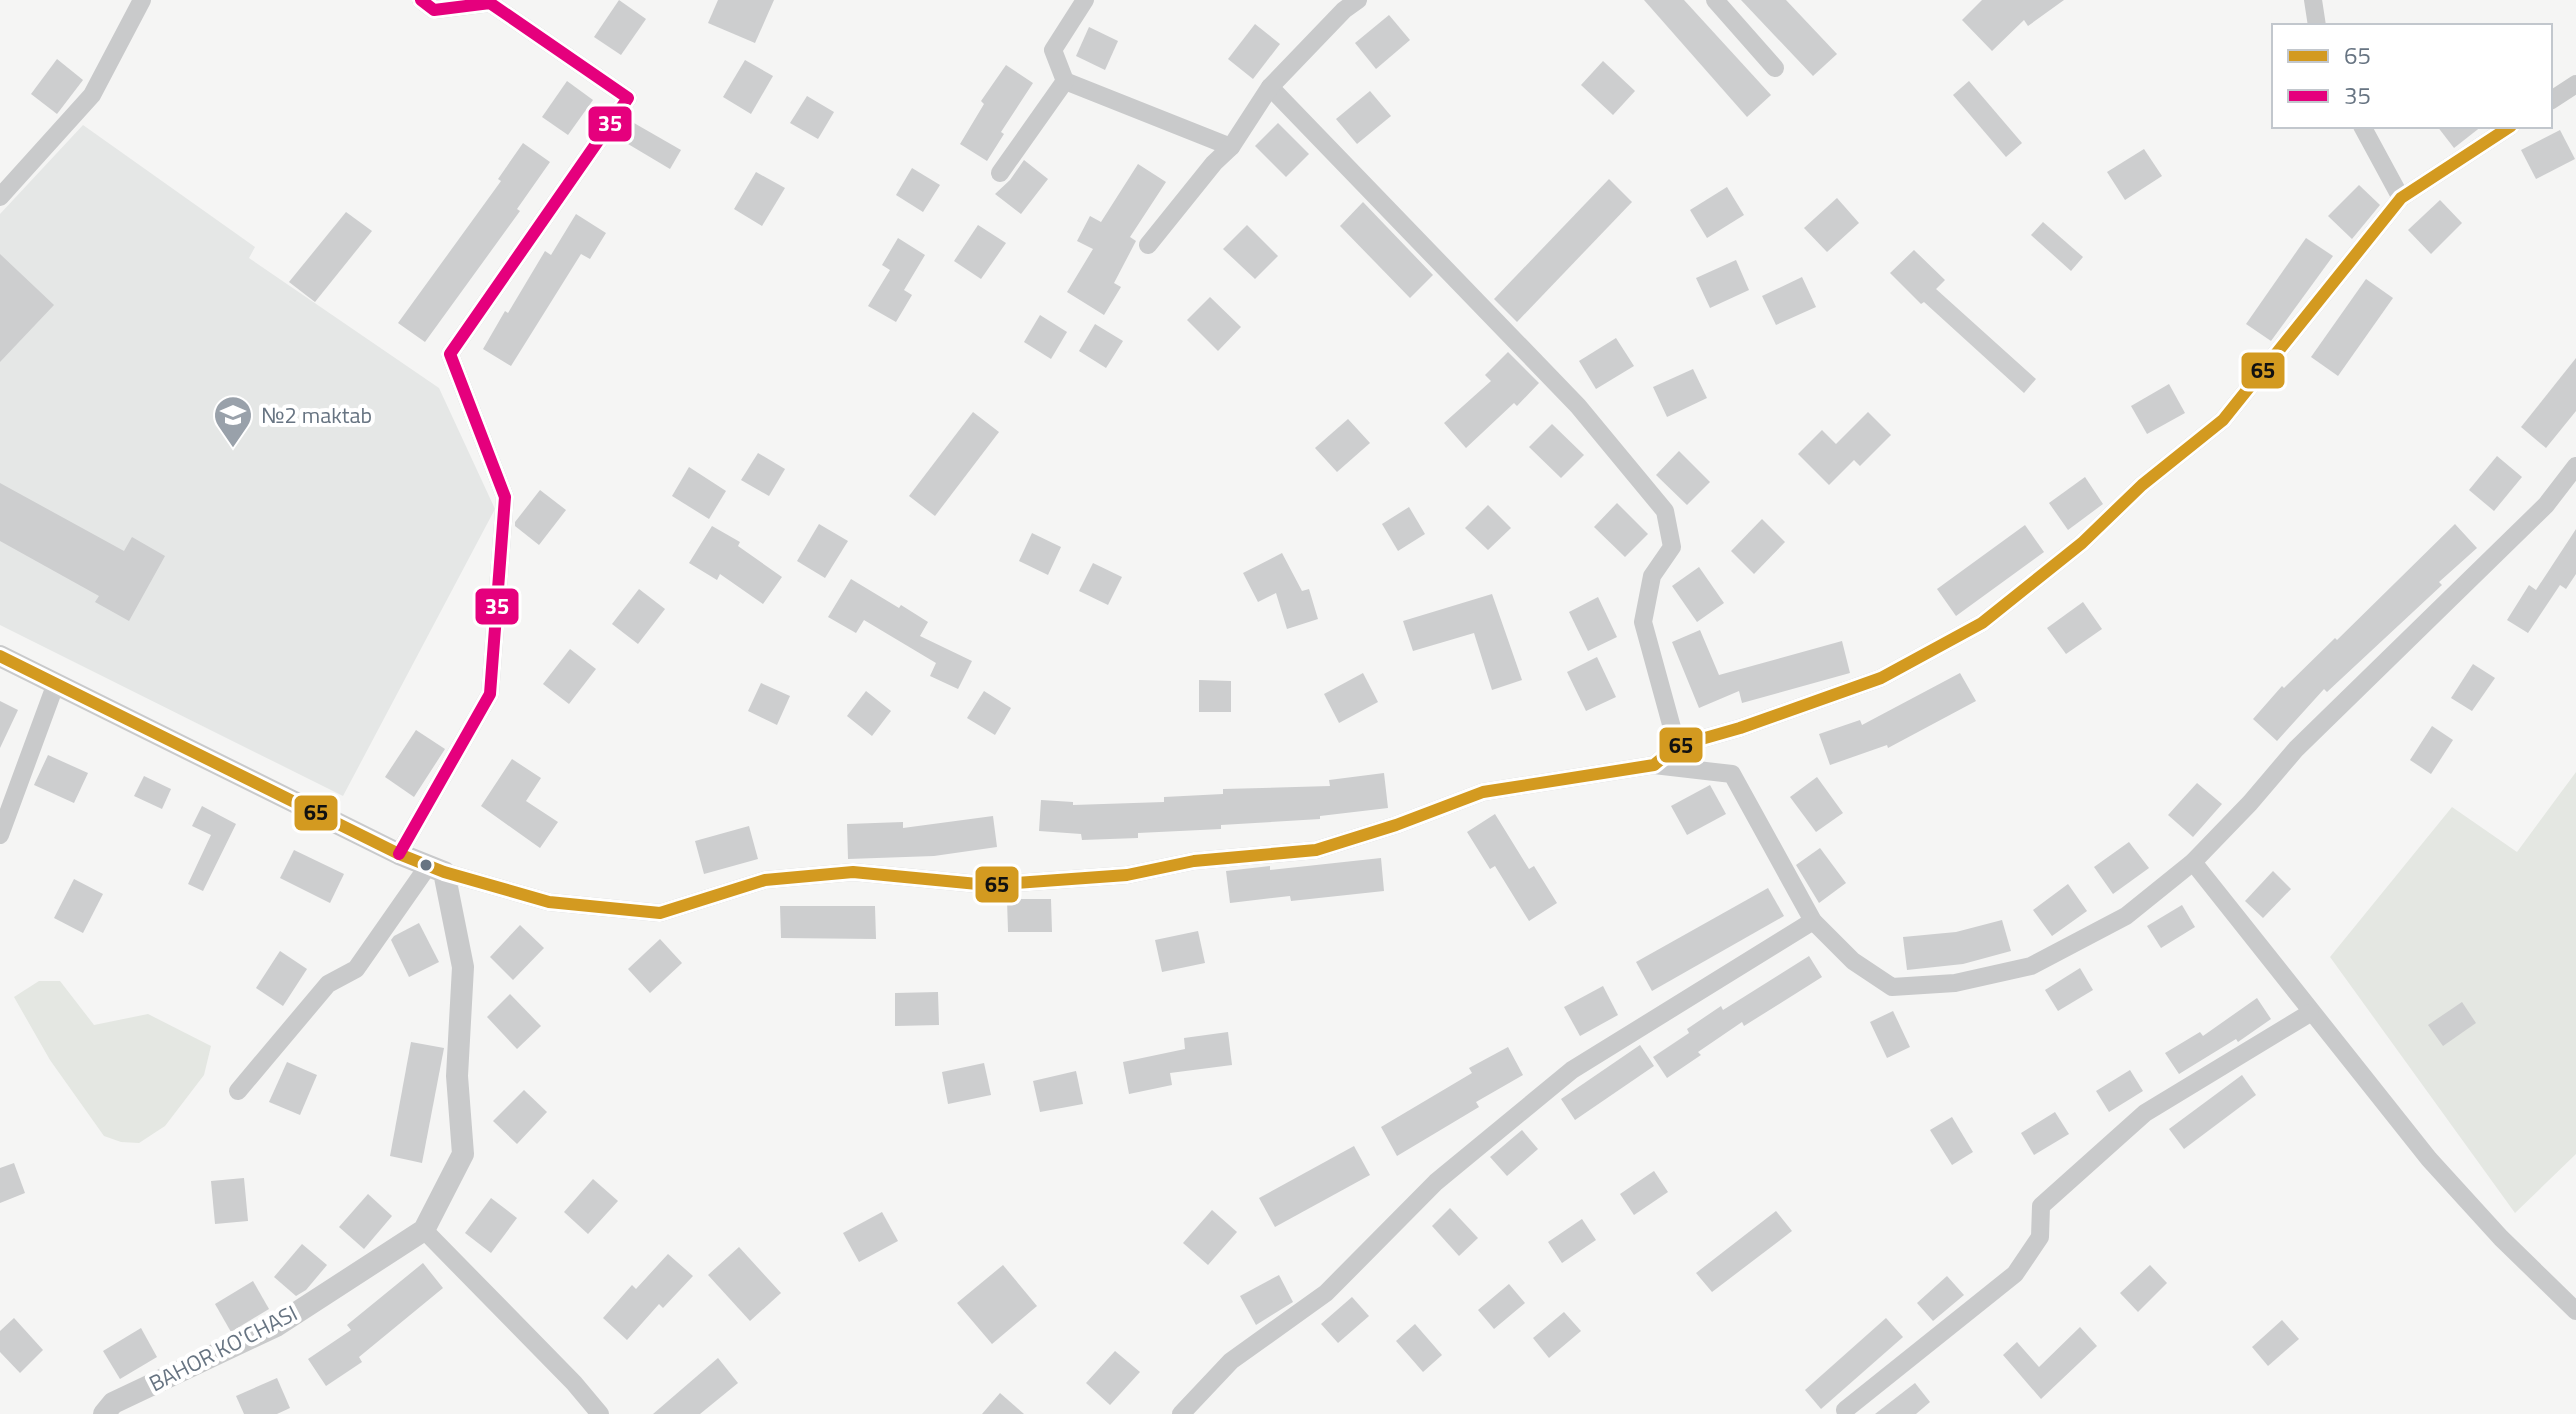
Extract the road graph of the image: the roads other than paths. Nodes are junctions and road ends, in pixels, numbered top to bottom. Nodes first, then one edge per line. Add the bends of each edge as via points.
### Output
1 (142, 0) edge
2 (421, 0) edge
3 (1085, 0) edge
4 (1358, 0) edge
5 (1715, 0) edge
6 (2313, 0) edge
7 (491, 2) edge
8 (2317, 24) edge
9 (1775, 68) dead end
10 (1065, 81) junction
11 (2576, 84) edge
12 (1270, 87) junction
13 (2552, 100) edge
14 (2363, 128) edge
15 (2508, 128) edge
16 (1231, 147) junction
17 (1000, 173) dead end
18 (0, 197) edge
19 (2401, 198) junction
20 (1148, 245) dead end
21 (2576, 466) edge
22 (0, 656) edge
23 (56, 683) junction
24 (1677, 746) junction
25 (1654, 765) junction
26 (0, 835) edge
27 (399, 854) junction
28 (2193, 862) junction
29 (436, 869) junction
30 (1813, 921) junction
31 (2310, 1013) junction
32 (238, 1091) dead end
33 (424, 1230) junction
34 (2576, 1311) edge
35 (1845, 1410) dead end
36 (104, 1414) edge
37 (600, 1414) edge
38 (1181, 1414) edge

1 - 18 street via 92,95
2 - 7 street via 434,10
3 - 10 street via 1053,50
4 - 12 street
5 - 9 street
6 - 8 street
7 - 27 street via 628,98 450,354 505,497 490,694
10 - 16 street
10 - 17 street
11 - 13 street
12 - 16 street
12 - 24 street via 1578,406 1665,511 1672,547 1652,576 1643,622
14 - 19 street
15 - 19 street
16 - 20 street
19 - 24 street via 2223,420 1982,623 1881,678
21 - 28 street via 2546,505 2296,749
22 - 23 street
23 - 26 street
23 - 27 street
24 - 25 street
25 - 29 street via 1483,792 1316,850 1194,861 1127,875 988,885 853,872 765,880 660,913 549,902
25 - 30 street via 1732,774
27 - 29 street
28 - 30 street via 2126,916 2031,966 1955,983 1892,987 1853,961
28 - 31 street
29 - 32 street via 356,969 328,984
29 - 33 street via 463,967 457,1076 463,1154
30 - 38 street via 1572,1070 1436,1182 1326,1293 1231,1361
31 - 34 street via 2429,1159
31 - 35 street via 2145,1113 2041,1206 2040,1237 2015,1274
33 - 36 street, BAHOR KO'CHASI via 276,1326 113,1403
33 - 37 street

